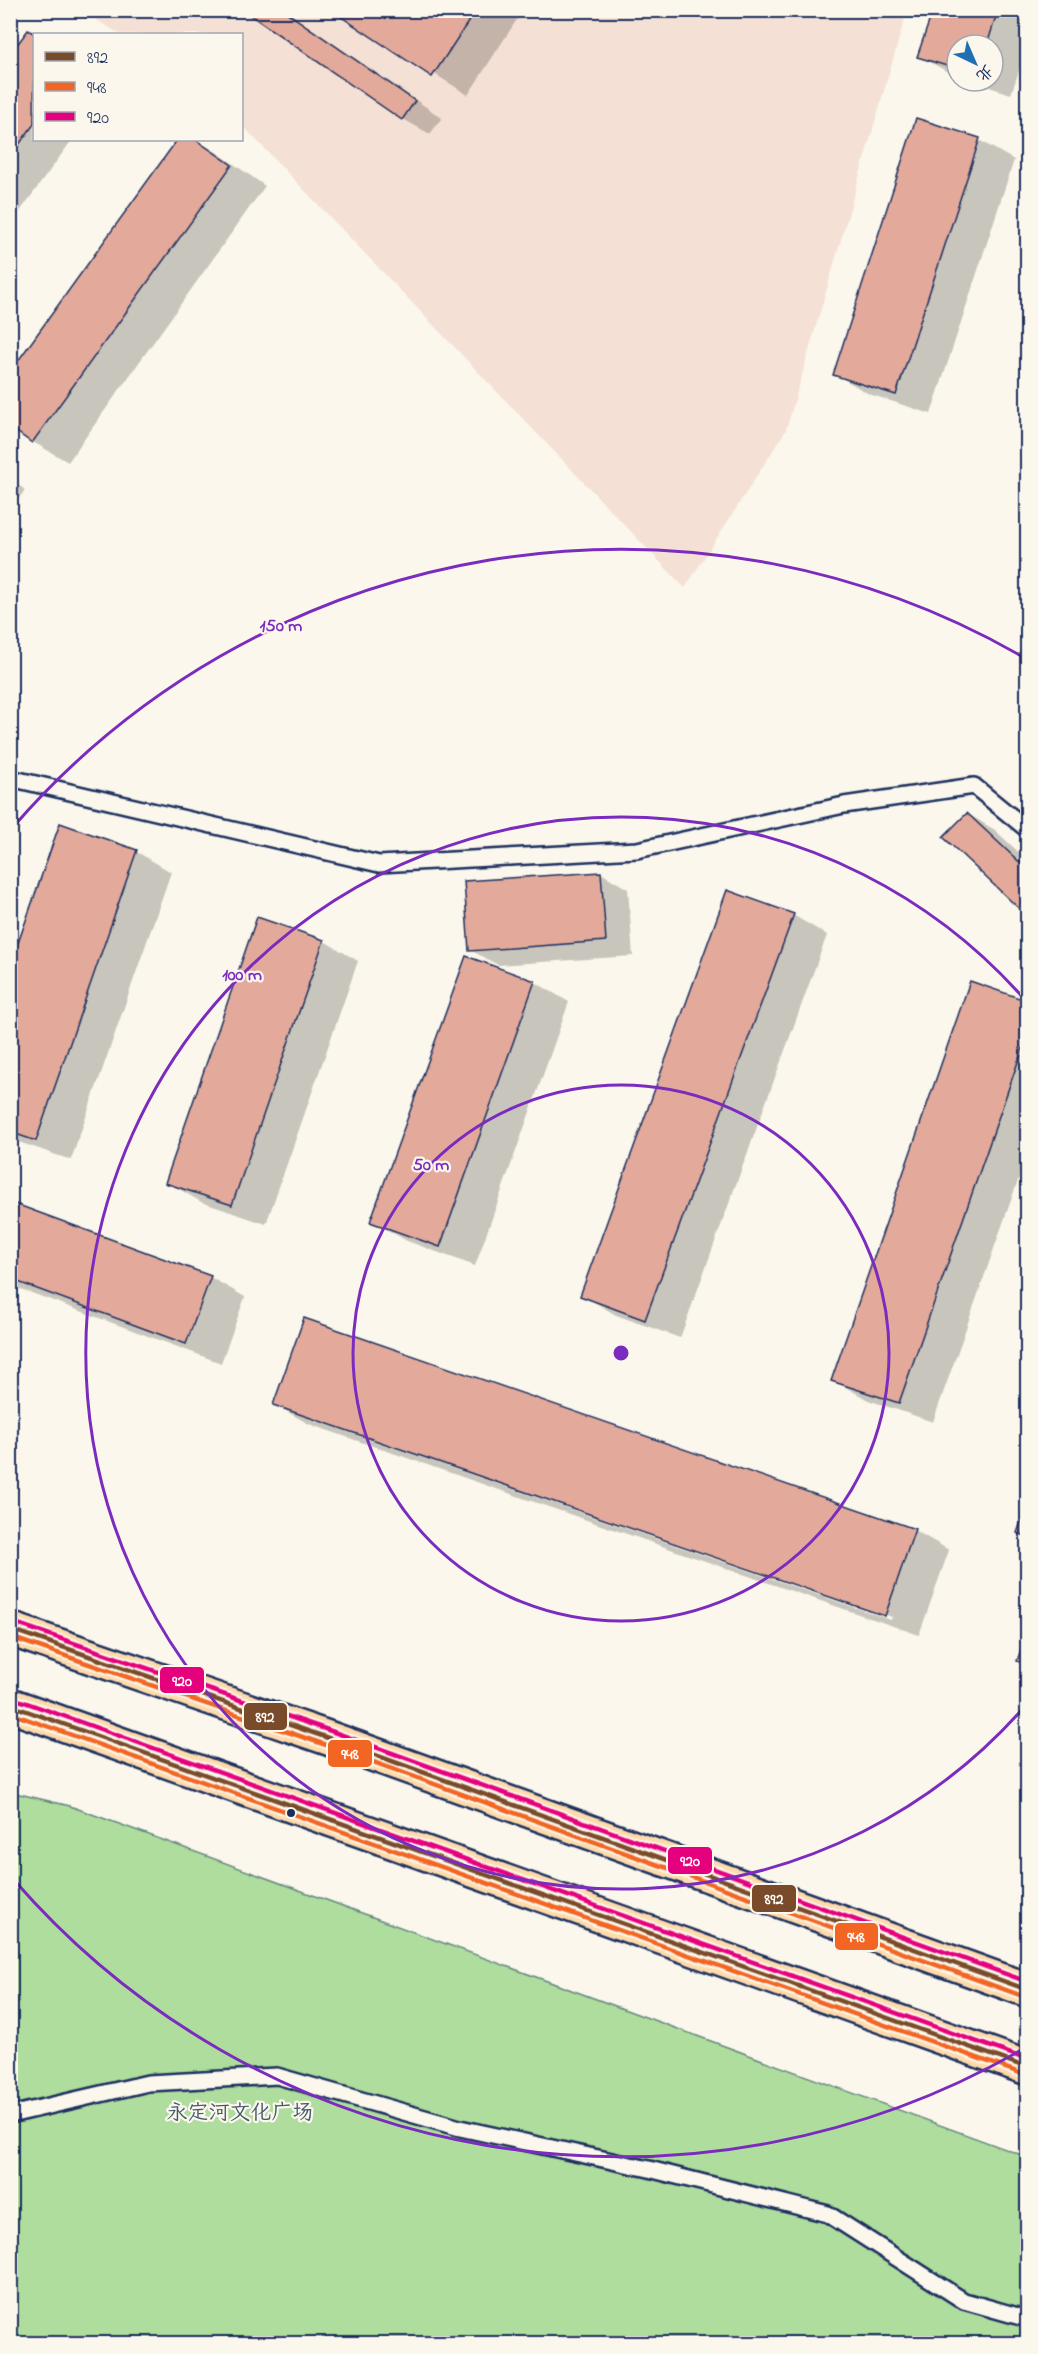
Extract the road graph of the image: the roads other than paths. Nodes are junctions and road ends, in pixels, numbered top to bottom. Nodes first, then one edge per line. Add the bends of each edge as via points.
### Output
1 (10, 778) edge
2 (1028, 830) edge
3 (10, 1629) edge
4 (10, 1705) edge
5 (1028, 1990) edge
6 (1028, 2068) edge
7 (10, 2115) edge
8 (1028, 2319) edge

1 - 2 lane via 379,864 637,849 844,805 974,786
3 - 5 main road via 328,1738
4 - 6 main road
7 - 8 lane via 148,2083 277,2076 460,2128 649,2169 828,2214 964,2301

